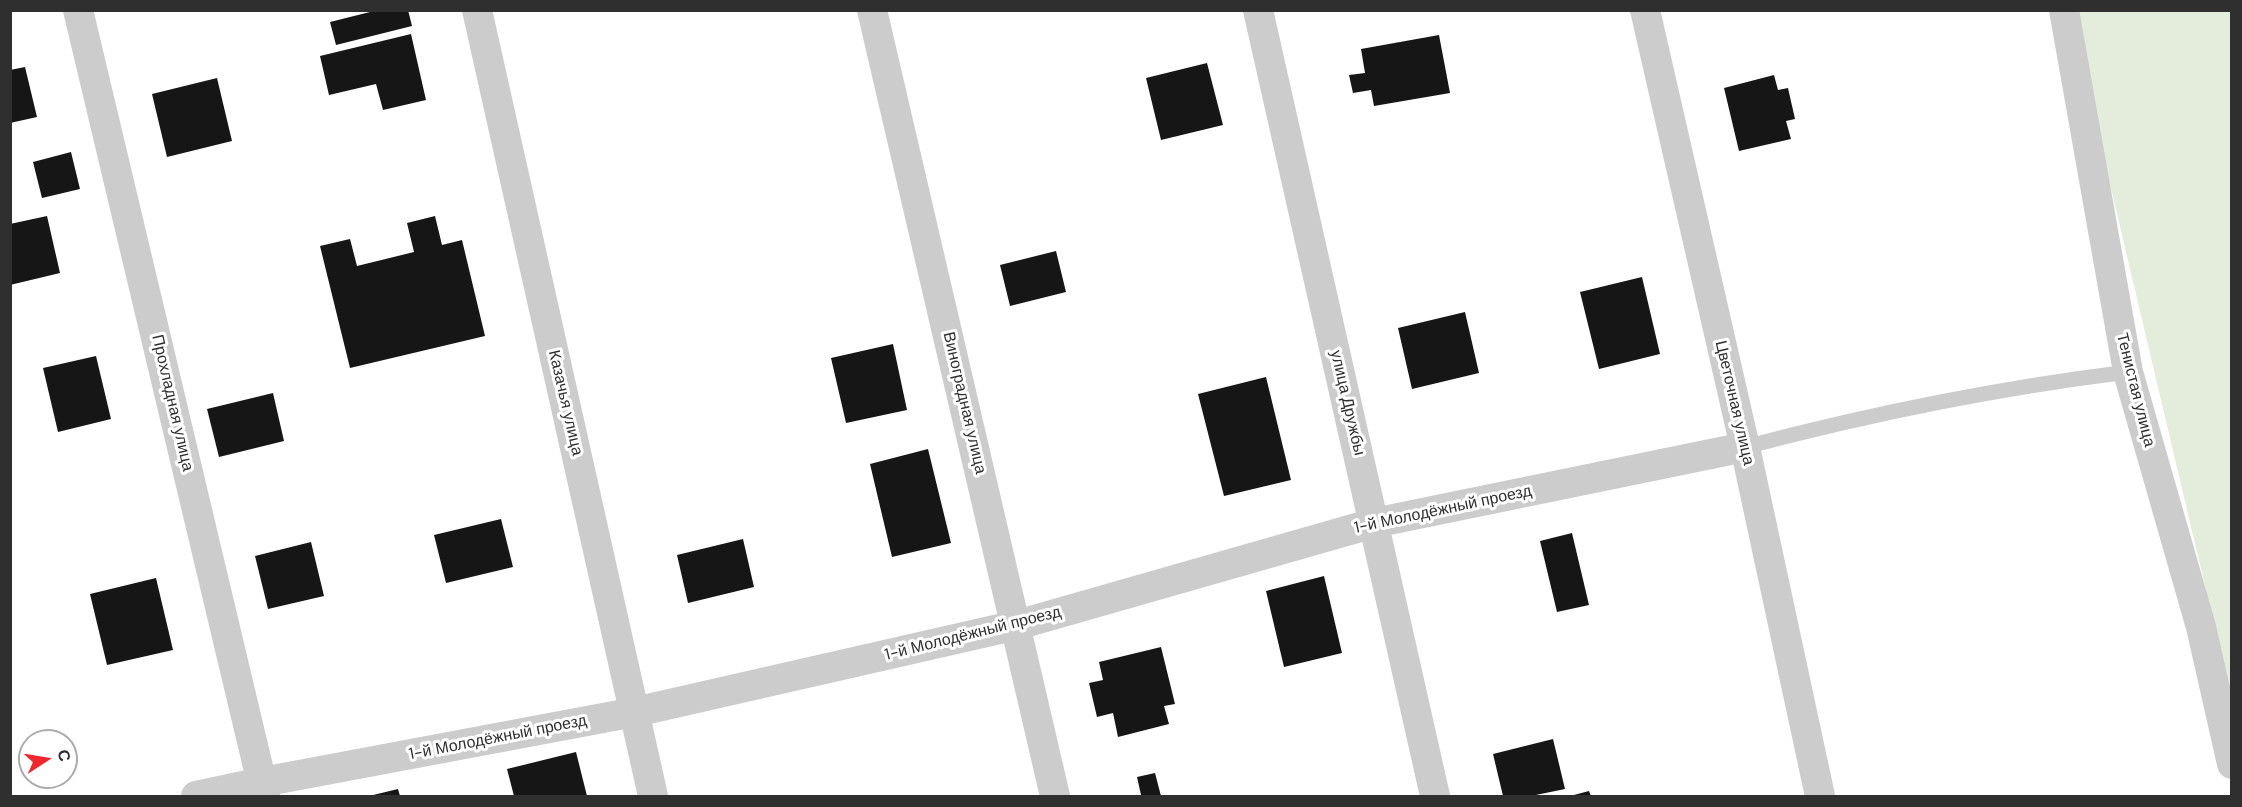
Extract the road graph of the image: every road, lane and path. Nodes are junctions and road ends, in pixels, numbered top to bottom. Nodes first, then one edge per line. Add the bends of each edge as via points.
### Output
1 (78, 10) edge
2 (477, 10) edge
3 (872, 10) edge
4 (1258, 10) edge
5 (1645, 10) edge
6 (2064, 10) edge
7 (2128, 372) junction
8 (1744, 447) junction
9 (1374, 523) junction
10 (1017, 625) junction
11 (634, 712) junction
12 (2232, 764) edge
13 (264, 789) edge
14 (195, 796) edge
15 (653, 796) edge
16 (1055, 796) edge
17 (1435, 796) edge
18 (1820, 796) edge

1 - 13 street, Прохладная улица
2 - 11 street, Казачья улица
3 - 10 street, Виноградная улица
4 - 9 street, улица Дружбы
5 - 8 street, Цветочная улица
6 - 7 street, Тенистая улица
7 - 8 lane via 1974,395 1826,425
7 - 12 street, Тенистая улица via 2201,627
8 - 9 street, 1-й Молодёжный проезд
8 - 18 street, Цветочная улица
9 - 10 street, 1-й Молодёжный проезд
9 - 17 street, улица Дружбы
10 - 11 street, 1-й Молодёжный проезд
10 - 16 street, Виноградная улица
11 - 13 street, 1-й Молодёжный проезд
11 - 15 street, Казачья улица
13 - 14 street, 1-й Молодёжный проезд

